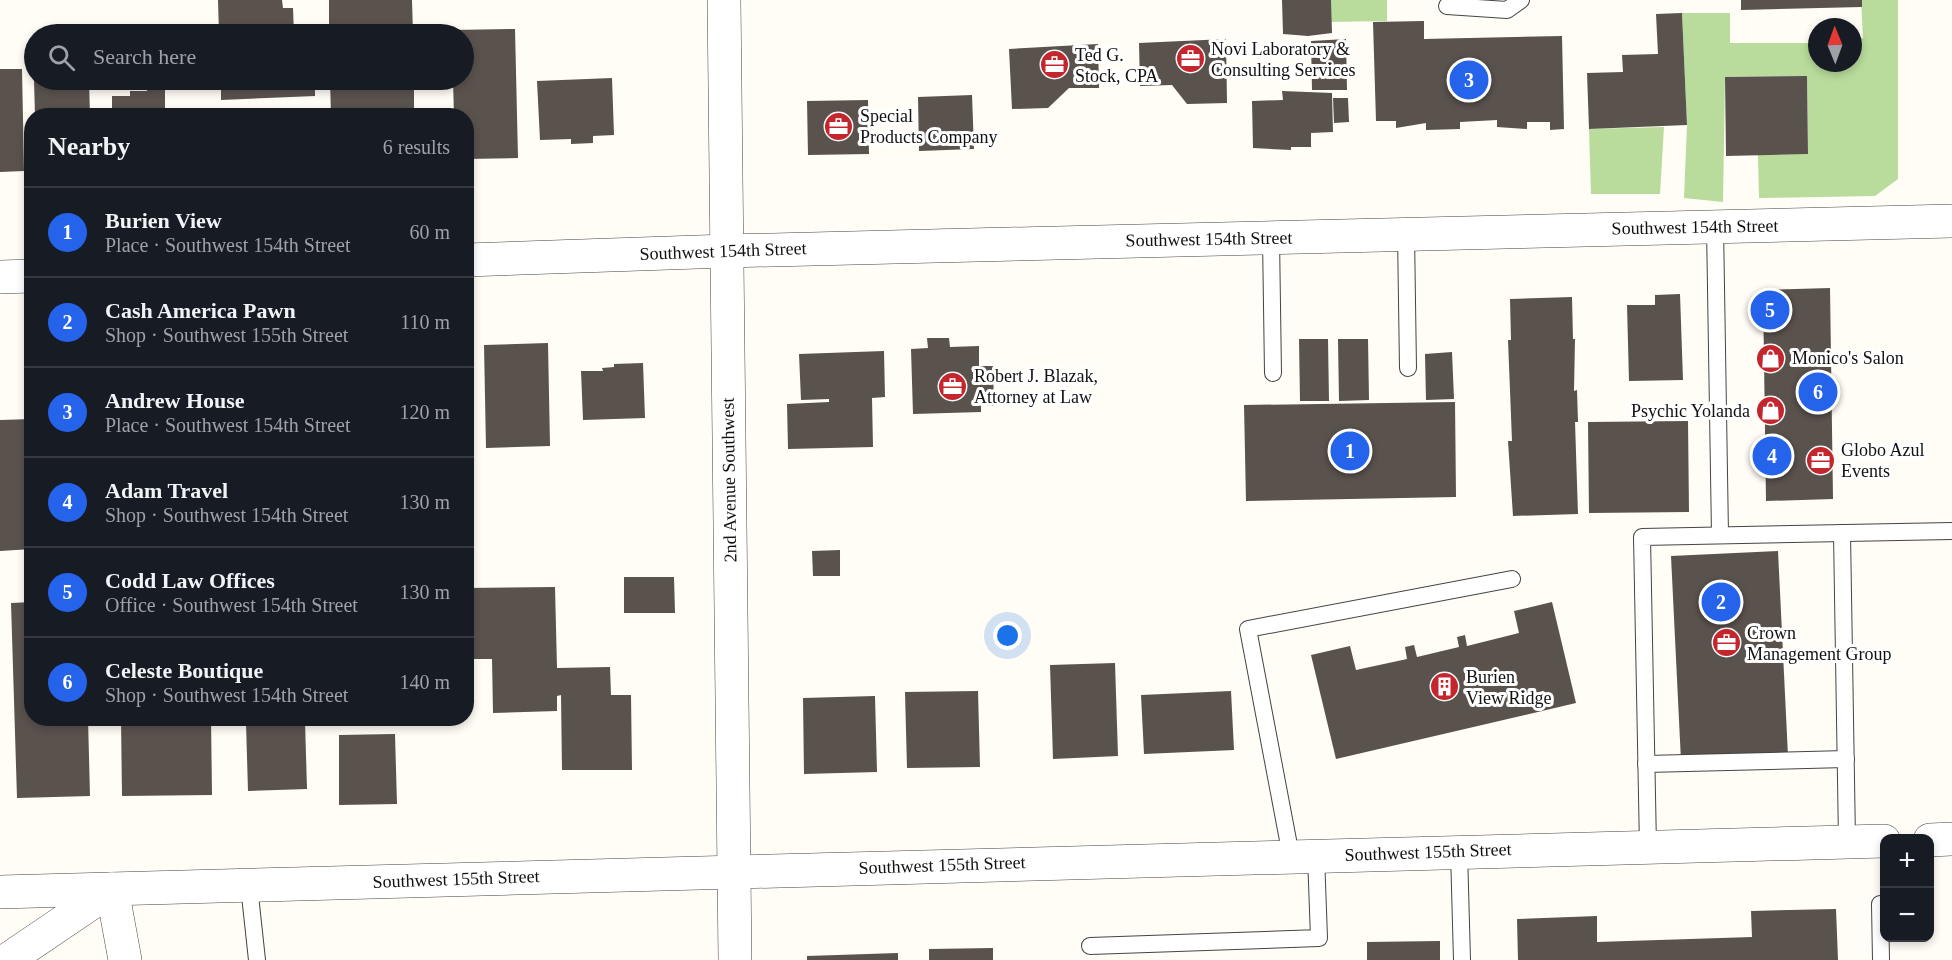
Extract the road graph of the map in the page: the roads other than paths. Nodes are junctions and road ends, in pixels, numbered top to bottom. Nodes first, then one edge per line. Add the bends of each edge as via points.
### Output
1 (724, 0) edge
2 (1521, 0) edge
3 (1447, 6) dead end
4 (1952, 220) edge
5 (1715, 226) junction
6 (1406, 234) junction
7 (1271, 238) junction
8 (727, 251) junction
9 (474, 260) edge
10 (24, 276) edge
11 (0, 277) edge
12 (1408, 368) dead end
13 (1272, 373) dead end
14 (1952, 531) edge
15 (1842, 533) junction
16 (1720, 535) junction
17 (1512, 579) dead end
18 (1846, 759) junction
19 (1646, 764) junction
20 (1952, 839) edge
21 (1934, 840) edge
22 (1847, 841) junction
23 (1880, 841) edge
24 (1648, 847) junction
25 (1459, 851) junction
26 (1303, 856) junction
27 (733, 871) junction
28 (249, 886) junction
29 (112, 890) junction
30 (0, 892) edge
31 (1881, 942) edge
32 (1090, 946) dead end
33 (7, 960) edge
34 (125, 960) edge
35 (257, 960) edge
36 (735, 960) edge
37 (1462, 960) edge
38 (1881, 960) edge

1 - 8 street, 2nd Avenue Southwest
2 - 3 lane via 1508,9
4 - 5 street, Southwest 154th Street
5 - 6 street, Southwest 154th Street
5 - 16 lane
6 - 7 street, Southwest 154th Street
6 - 12 lane
7 - 8 street, Southwest 154th Street
7 - 13 lane
8 - 9 street, Southwest 154th Street
8 - 27 street, 2nd Avenue Southwest
10 - 11 street
14 - 15 lane
15 - 16 lane
15 - 18 lane
16 - 19 lane via 1642,537
17 - 26 lane via 1248,629
18 - 19 lane
18 - 22 lane
19 - 24 lane
20 - 21 street
22 - 23 street, Southwest 155th Street
22 - 24 street, Southwest 155th Street
24 - 25 street, Southwest 155th Street
25 - 26 street, Southwest 155th Street
25 - 37 lane
26 - 27 street, Southwest 155th Street
26 - 32 lane via 1318,938
27 - 28 street, Southwest 155th Street
27 - 36 street, 2nd Avenue Southwest
28 - 29 street, Southwest 155th Street
28 - 35 lane
29 - 30 street, Southwest 155th Street
29 - 33 street
29 - 34 street
31 - 38 lane

